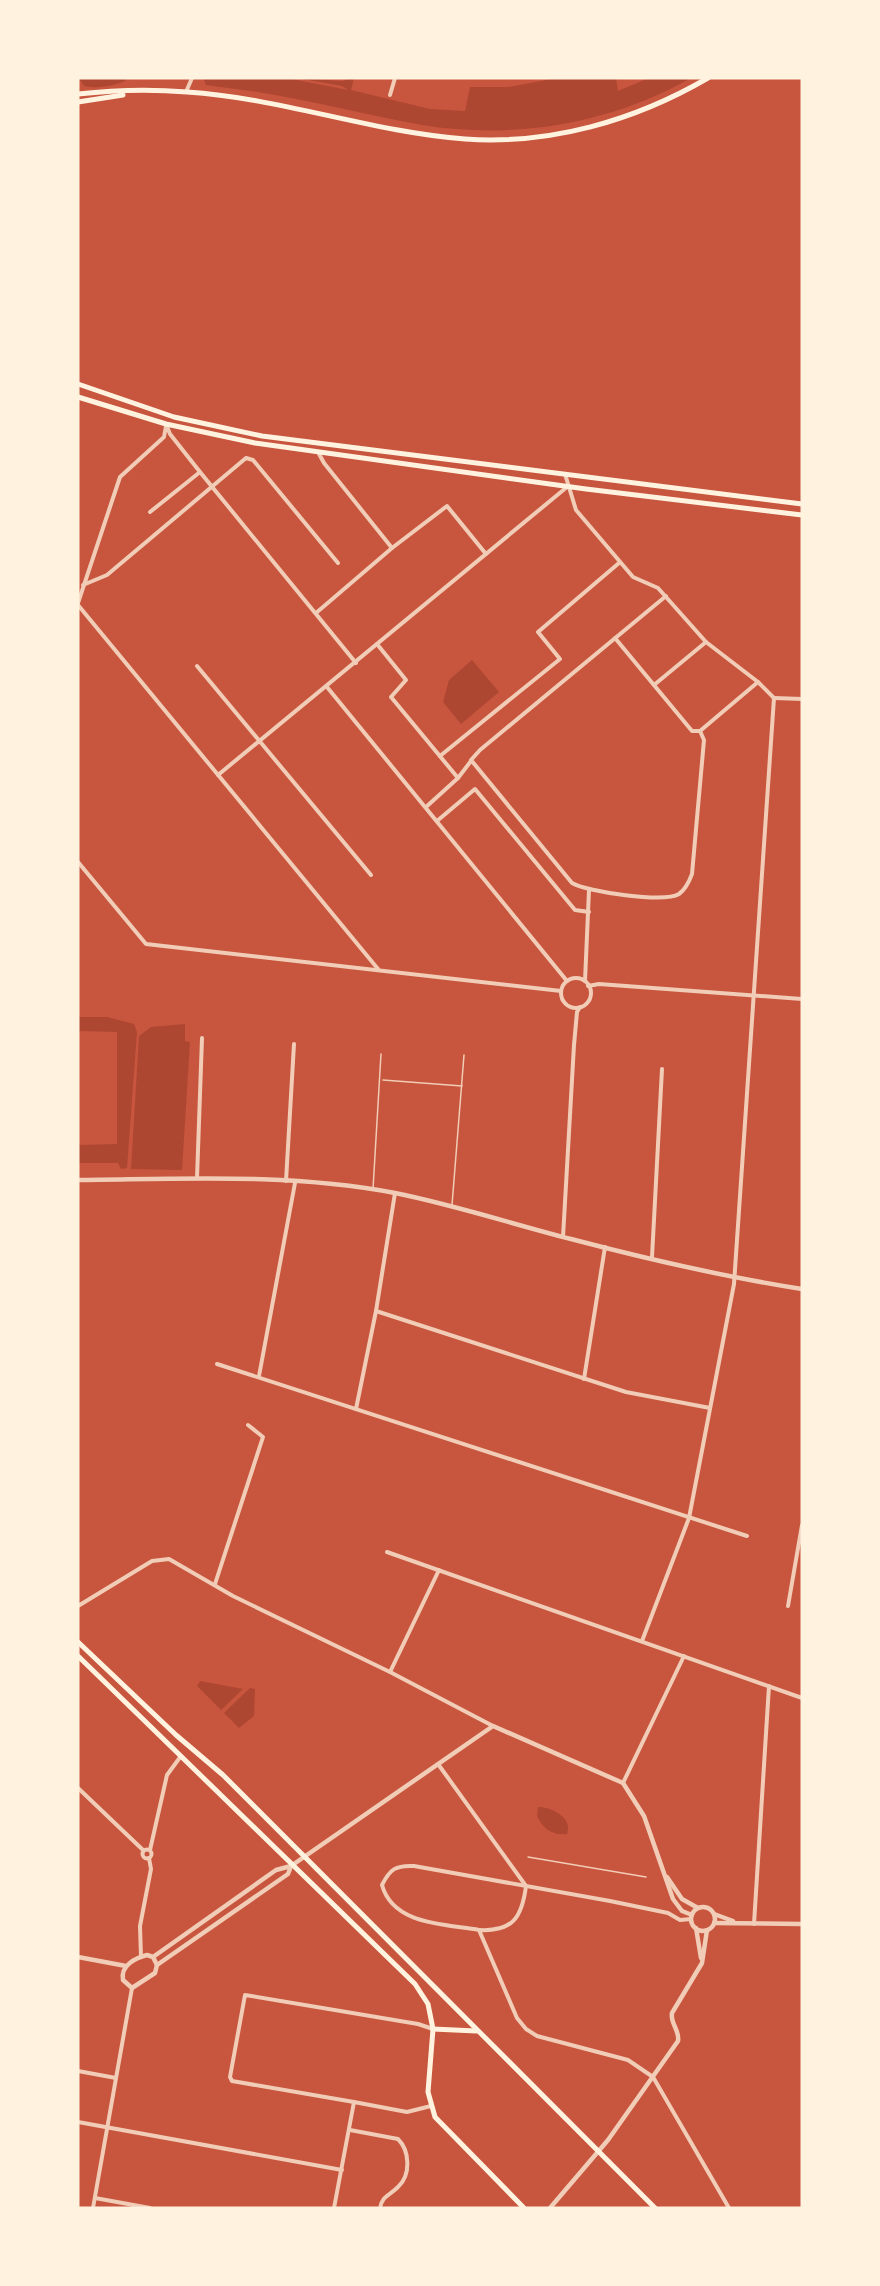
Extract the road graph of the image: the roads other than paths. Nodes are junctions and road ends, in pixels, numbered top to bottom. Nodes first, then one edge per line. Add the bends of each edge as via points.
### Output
1 (192, 78) edge
2 (395, 78) edge
3 (708, 78) edge
4 (140, 92) junction
5 (186, 92) junction
6 (78, 94) edge
7 (390, 94) dead end
8 (78, 102) edge
9 (78, 384) edge
10 (78, 397) edge
11 (166, 424) junction
12 (318, 452) junction
13 (200, 472) junction
14 (565, 473) junction
15 (567, 486) junction
16 (212, 487) junction
17 (802, 504) edge
18 (150, 512) dead end
19 (802, 515) edge
20 (392, 548) junction
21 (486, 554) junction
22 (338, 563) dead end
23 (620, 563) junction
24 (83, 585) junction
25 (666, 596) junction
26 (78, 604) edge
27 (316, 613) junction
28 (615, 638) junction
29 (706, 642) junction
30 (377, 644) junction
31 (356, 663) junction
32 (197, 666) dead end
33 (758, 682) junction
34 (654, 685) junction
35 (327, 687) junction
36 (774, 698) junction
37 (802, 699) edge
38 (700, 731) junction
39 (259, 742) junction
40 (440, 756) junction
41 (471, 760) junction
42 (218, 775) junction
43 (458, 778) junction
44 (426, 807) junction
45 (437, 821) junction
46 (78, 862) edge
47 (371, 875) dead end
48 (589, 890) junction
49 (589, 912) junction
50 (379, 970) junction
51 (567, 981) junction
52 (585, 981) junction
53 (588, 986) junction
54 (561, 992) junction
55 (753, 996) junction
56 (802, 999) edge
57 (580, 1007) junction
58 (202, 1038) dead end
59 (294, 1044) dead end
60 (381, 1054) dead end
61 (464, 1055) dead end
62 (662, 1069) dead end
63 (382, 1080) junction
64 (462, 1086) junction
65 (197, 1178) junction
66 (78, 1180) edge
67 (286, 1182) junction
68 (295, 1183) junction
69 (373, 1190) junction
70 (395, 1193) junction
71 (452, 1206) junction
72 (563, 1237) junction
73 (605, 1247) junction
74 (652, 1257) junction
75 (734, 1276) junction
76 (802, 1289) edge
77 (376, 1311) junction
78 (217, 1364) dead end
79 (259, 1376) junction
80 (584, 1379) junction
81 (710, 1408) junction
82 (356, 1409) junction
83 (248, 1425) dead end
84 (689, 1518) junction
85 (802, 1525) edge
86 (747, 1536) dead end
87 (387, 1552) dead end
88 (439, 1570) junction
89 (215, 1584) junction
90 (78, 1606) edge
91 (788, 1606) dead end
92 (642, 1641) junction
93 (78, 1642) edge
94 (78, 1656) edge
95 (684, 1656) junction
96 (390, 1672) junction
97 (769, 1686) junction
98 (802, 1698) edge
99 (493, 1726) junction
100 (181, 1756) junction
101 (438, 1764) junction
102 (623, 1783) junction
103 (78, 1788) edge
104 (143, 1850) junction
105 (150, 1850) junction
106 (303, 1857) junction
107 (528, 1857) dead end
108 (149, 1858) junction
109 (291, 1866) junction
110 (666, 1875) junction
111 (646, 1877) dead end
112 (525, 1886) junction
113 (698, 1908) junction
114 (714, 1914) junction
115 (691, 1917) junction
116 (714, 1923) junction
117 (739, 1923) junction
118 (754, 1924) junction
119 (802, 1924) edge
120 (696, 1928) junction
121 (479, 1930) junction
122 (707, 1930) junction
123 (78, 1957) edge
124 (141, 1957) junction
125 (153, 1957) junction
126 (702, 1963) junction
127 (157, 1965) junction
128 (126, 1966) junction
129 (132, 1988) junction
130 (433, 2029) junction
131 (476, 2031) junction
132 (78, 2071) edge
133 (116, 2078) junction
134 (653, 2078) junction
135 (354, 2102) junction
136 (431, 2106) junction
137 (78, 2122) edge
138 (107, 2127) junction
139 (350, 2130) junction
140 (598, 2152) junction
141 (342, 2170) junction
142 (95, 2198) junction
143 (93, 2208) edge
144 (150, 2208) edge
145 (334, 2208) edge
146 (380, 2208) edge
147 (524, 2208) edge
148 (550, 2208) edge
149 (655, 2208) edge
150 (729, 2208) edge

1 - 5 street
2 - 7 street
3 - 5 main road via 654,107 598,126 528,138 487,140 428,135
4 - 5 main road
4 - 6 main road
4 - 8 main road
9 - 14 main road via 174,417 262,436
10 - 11 main road
11 - 12 main road
11 - 13 street
11 - 24 street via 164,437 120,477
12 - 15 main road
12 - 20 street
13 - 16 street
13 - 18 street
14 - 15 street
14 - 17 main road
15 - 19 main road
15 - 21 street
15 - 23 street via 576,510
16 - 22 street via 246,458 253,460
16 - 24 street via 107,575
16 - 27 street
20 - 21 street via 447,506
20 - 27 street
21 - 30 street
23 - 25 street via 633,577 654,585
23 - 40 street via 538,632 560,658
24 - 26 street
25 - 28 street
25 - 29 street
26 - 42 street
27 - 31 street
28 - 34 street
28 - 41 street
29 - 33 street
29 - 34 street
30 - 31 street
30 - 40 street via 406,680 391,697
31 - 35 street
32 - 39 street
33 - 36 street
33 - 38 street
34 - 38 street via 692,731
35 - 39 street
35 - 44 street
36 - 37 street
36 - 55 street
38 - 48 street via 704,740 700,791 692,874 685,888 666,898
39 - 42 street
39 - 47 street
40 - 43 street
41 - 43 street
41 - 48 street via 572,883
42 - 50 street
43 - 44 street
44 - 45 street
45 - 49 street via 475,789 574,910
45 - 51 street
46 - 50 street via 146,944
48 - 49 street
49 - 52 street
50 - 54 street
51 - 52 street
51 - 54 street
52 - 53 street
53 - 55 street
53 - 57 street via 589,999
54 - 57 street via 566,1004
55 - 56 street
55 - 75 street
57 - 72 street via 574,1045
58 - 65 street
59 - 67 street
60 - 63 lane
61 - 64 lane
62 - 74 street
63 - 64 lane
63 - 69 lane
64 - 71 lane
65 - 66 street
65 - 67 street
67 - 68 street
68 - 69 street
68 - 79 street
69 - 70 street
70 - 71 street
70 - 77 street
71 - 72 street
72 - 73 street
73 - 74 street
73 - 80 street
74 - 75 street
75 - 76 street
75 - 81 street
77 - 80 street
77 - 82 street
78 - 79 street
79 - 82 street
80 - 81 street via 626,1392
81 - 84 street
82 - 84 street
83 - 89 street via 263,1437
84 - 86 street
84 - 92 street
85 - 91 street
87 - 88 street
88 - 92 street
88 - 96 street
89 - 90 street via 164,1558
89 - 96 street
92 - 95 street
93 - 106 main road via 176,1736 224,1775
94 - 100 main road
95 - 97 street
95 - 102 street
96 - 99 street
97 - 98 street
97 - 118 street
99 - 101 street
99 - 102 street
100 - 105 street via 167,1774
100 - 109 main road
101 - 106 street
101 - 112 street
102 - 110 street via 644,1816
103 - 104 street
104 - 105 street
104 - 108 street via 143,1856
105 - 108 street
106 - 109 street
106 - 131 main road
107 - 111 lane
108 - 124 street via 151,1869 140,1926
109 - 125 street via 276,1870
109 - 127 street via 288,1874
109 - 130 main road via 415,1984 428,2004
110 - 113 street via 682,1899
110 - 115 street via 673,1899
112 - 115 street via 668,1913 680,1920
112 - 121 street via 520,1913 511,1924
112 - 121 street via 400,1865 392,1869 382,1885 384,1894 410,1918
113 - 114 street via 709,1908
113 - 115 street
114 - 116 street
114 - 117 street
115 - 120 street
116 - 117 street
116 - 122 street
117 - 118 street
118 - 119 street
120 - 122 street
120 - 126 street
121 - 134 street via 517,2018 526,2029 537,2036 627,2060
122 - 126 street
123 - 128 street
124 - 125 street
124 - 128 street
125 - 127 street
126 - 134 street via 672,2013 678,2041
127 - 129 street via 155,1973
128 - 129 street via 123,1980
129 - 133 street
130 - 131 main road
130 - 135 street via 245,1995 232,2081
130 - 136 main road via 428,2092
131 - 140 main road
132 - 133 street
133 - 138 street
134 - 140 street
134 - 150 street
135 - 136 street via 407,2112
135 - 139 street
136 - 147 main road via 441,2125
137 - 138 street
138 - 141 street
138 - 142 street
139 - 141 street
139 - 146 street via 398,2139 406,2150 408,2167 401,2184 383,2198
140 - 148 street
140 - 149 main road
141 - 145 street
142 - 143 street
142 - 144 street

